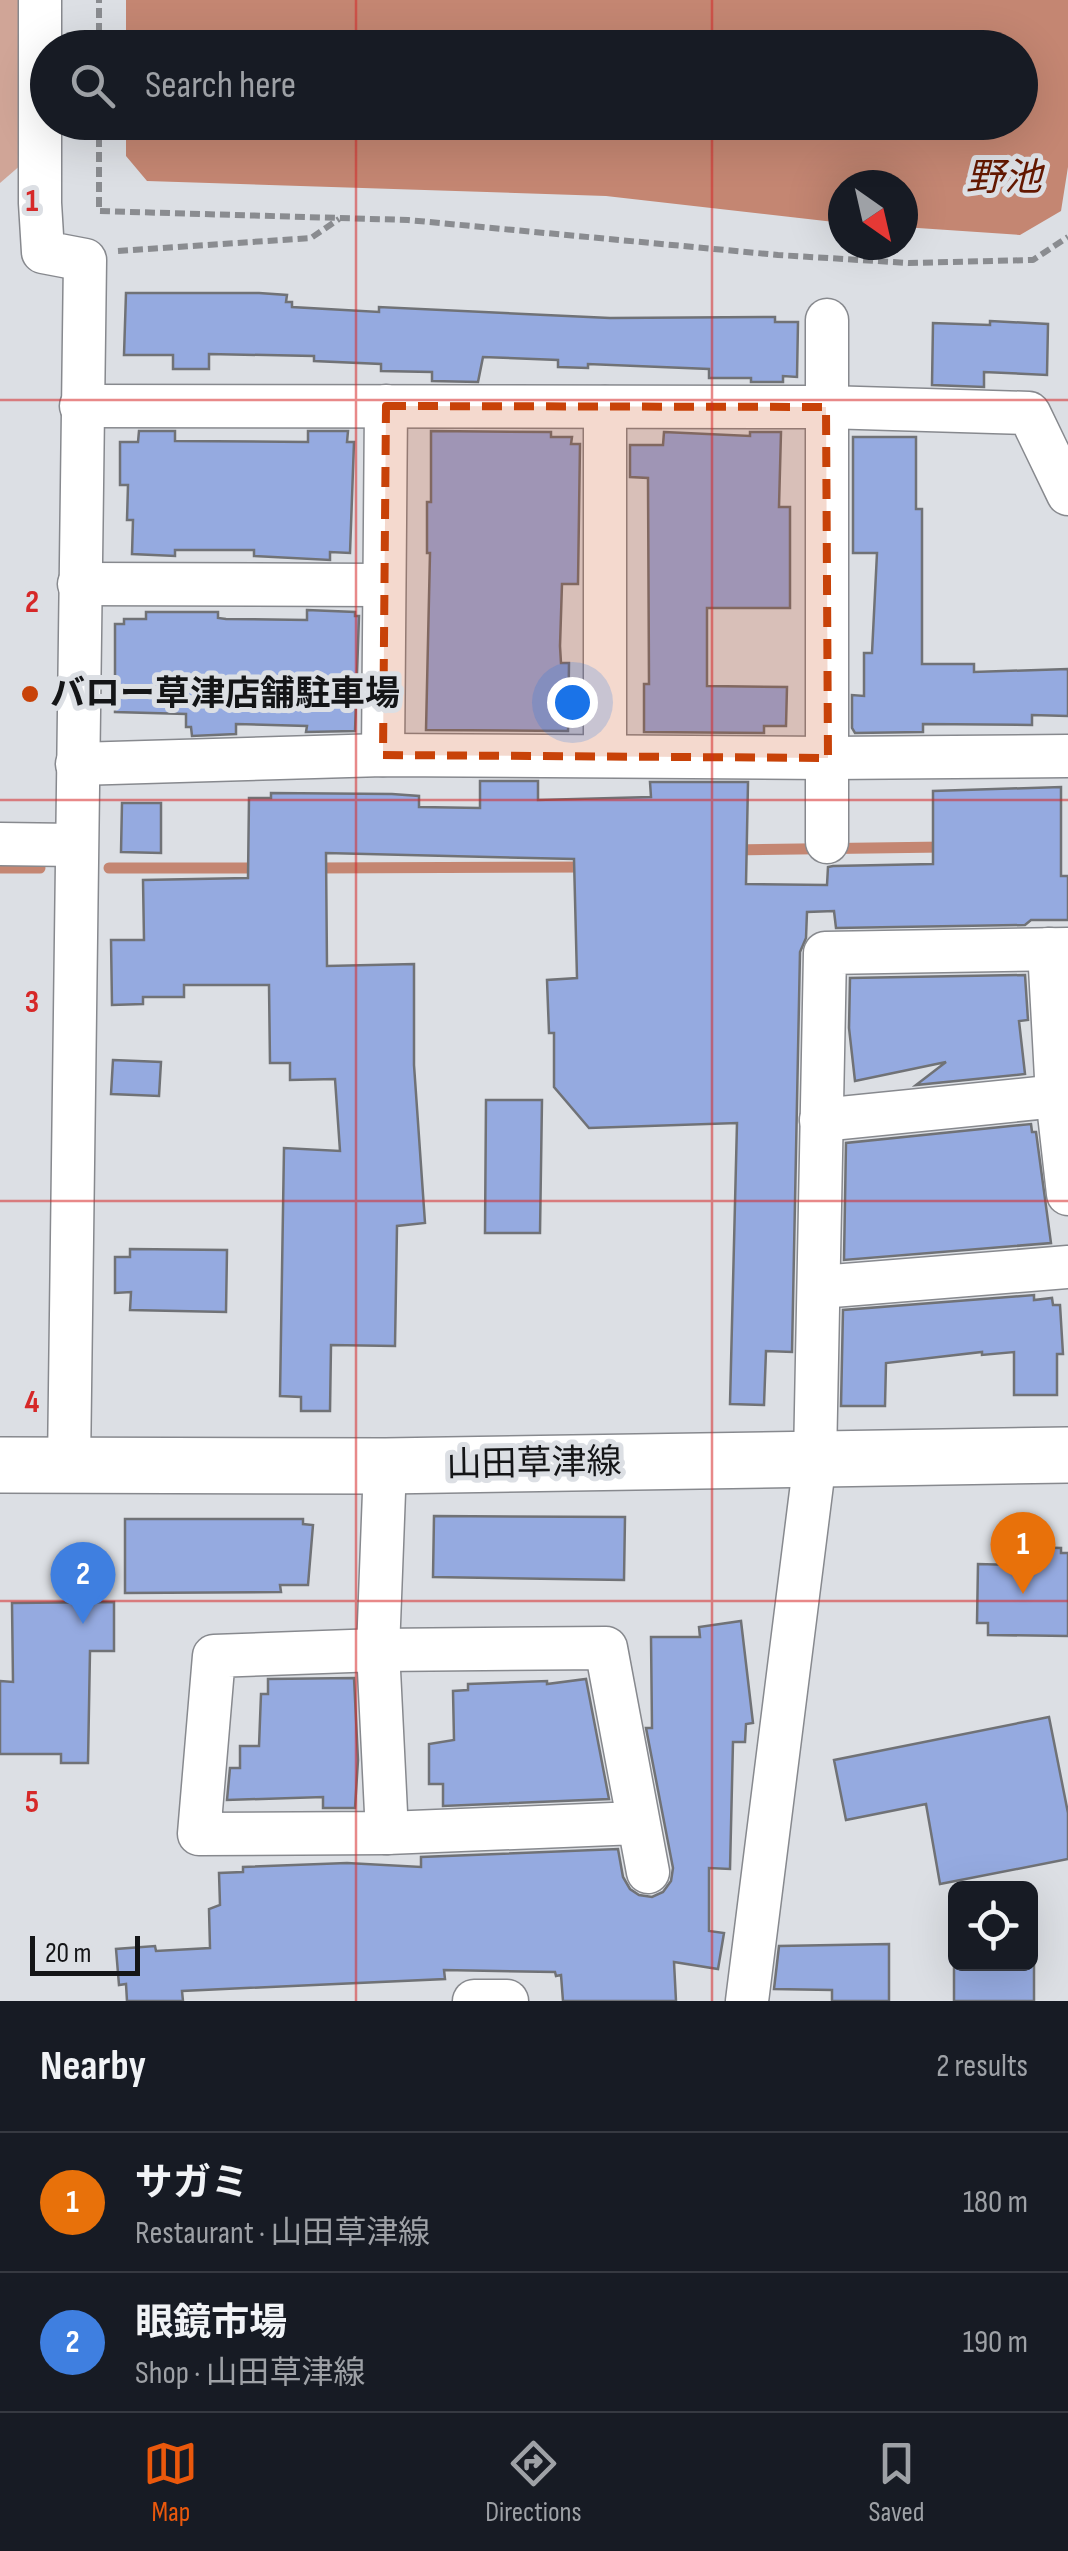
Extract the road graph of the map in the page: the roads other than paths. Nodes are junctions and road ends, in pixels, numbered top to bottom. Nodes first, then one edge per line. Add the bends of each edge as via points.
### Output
1 (40, 0) edge
2 (37, 30) edge
3 (30, 102) edge
4 (20, 203) edge
5 (826, 320) dead end
6 (81, 406) junction
7 (386, 406) junction
8 (605, 407) junction
9 (826, 407) junction
10 (1068, 494) edge
11 (79, 584) junction
12 (384, 585) junction
13 (605, 755) junction
14 (383, 756) junction
15 (1068, 756) edge
16 (828, 758) junction
17 (78, 764) junction
18 (827, 842) dead end
19 (0, 844) edge
20 (76, 845) junction
21 (1058, 949) edge
22 (1063, 1095) edge
23 (821, 1120) junction
24 (1068, 1194) edge
25 (1068, 1267) edge
26 (820, 1287) junction
27 (1068, 1456) edge
28 (815, 1460) junction
29 (69, 1465) junction
30 (0, 1466) edge
31 (384, 1466) junction
32 (378, 1650) junction
33 (637, 1822) junction
34 (386, 1833) junction
35 (648, 1872) dead end
36 (474, 2001) edge
37 (506, 2001) edge
38 (747, 2001) edge

1 - 2 street
3 - 4 street
4 - 6 street via 43,252 85,260
5 - 9 street
6 - 7 street
6 - 11 street
7 - 8 street
7 - 12 street
8 - 9 street
8 - 13 street
9 - 10 street via 1030,413
9 - 16 street
11 - 12 street
11 - 17 street
12 - 14 street
13 - 14 street
13 - 16 street
14 - 17 street
15 - 16 street
16 - 18 street
17 - 20 street
19 - 20 street
20 - 29 street
21 - 22 street
21 - 23 street via 825,953
22 - 23 street
22 - 24 street
23 - 26 street
25 - 26 street
26 - 28 street
27 - 28 main road, 山田草津線
28 - 31 main road, 山田草津線
28 - 38 street
29 - 30 main road, 山田草津線
29 - 31 main road, 山田草津線
31 - 32 street
32 - 33 street via 606,1648
32 - 34 street
32 - 34 street via 214,1656 199,1834
33 - 34 street
33 - 35 street
36 - 37 street

